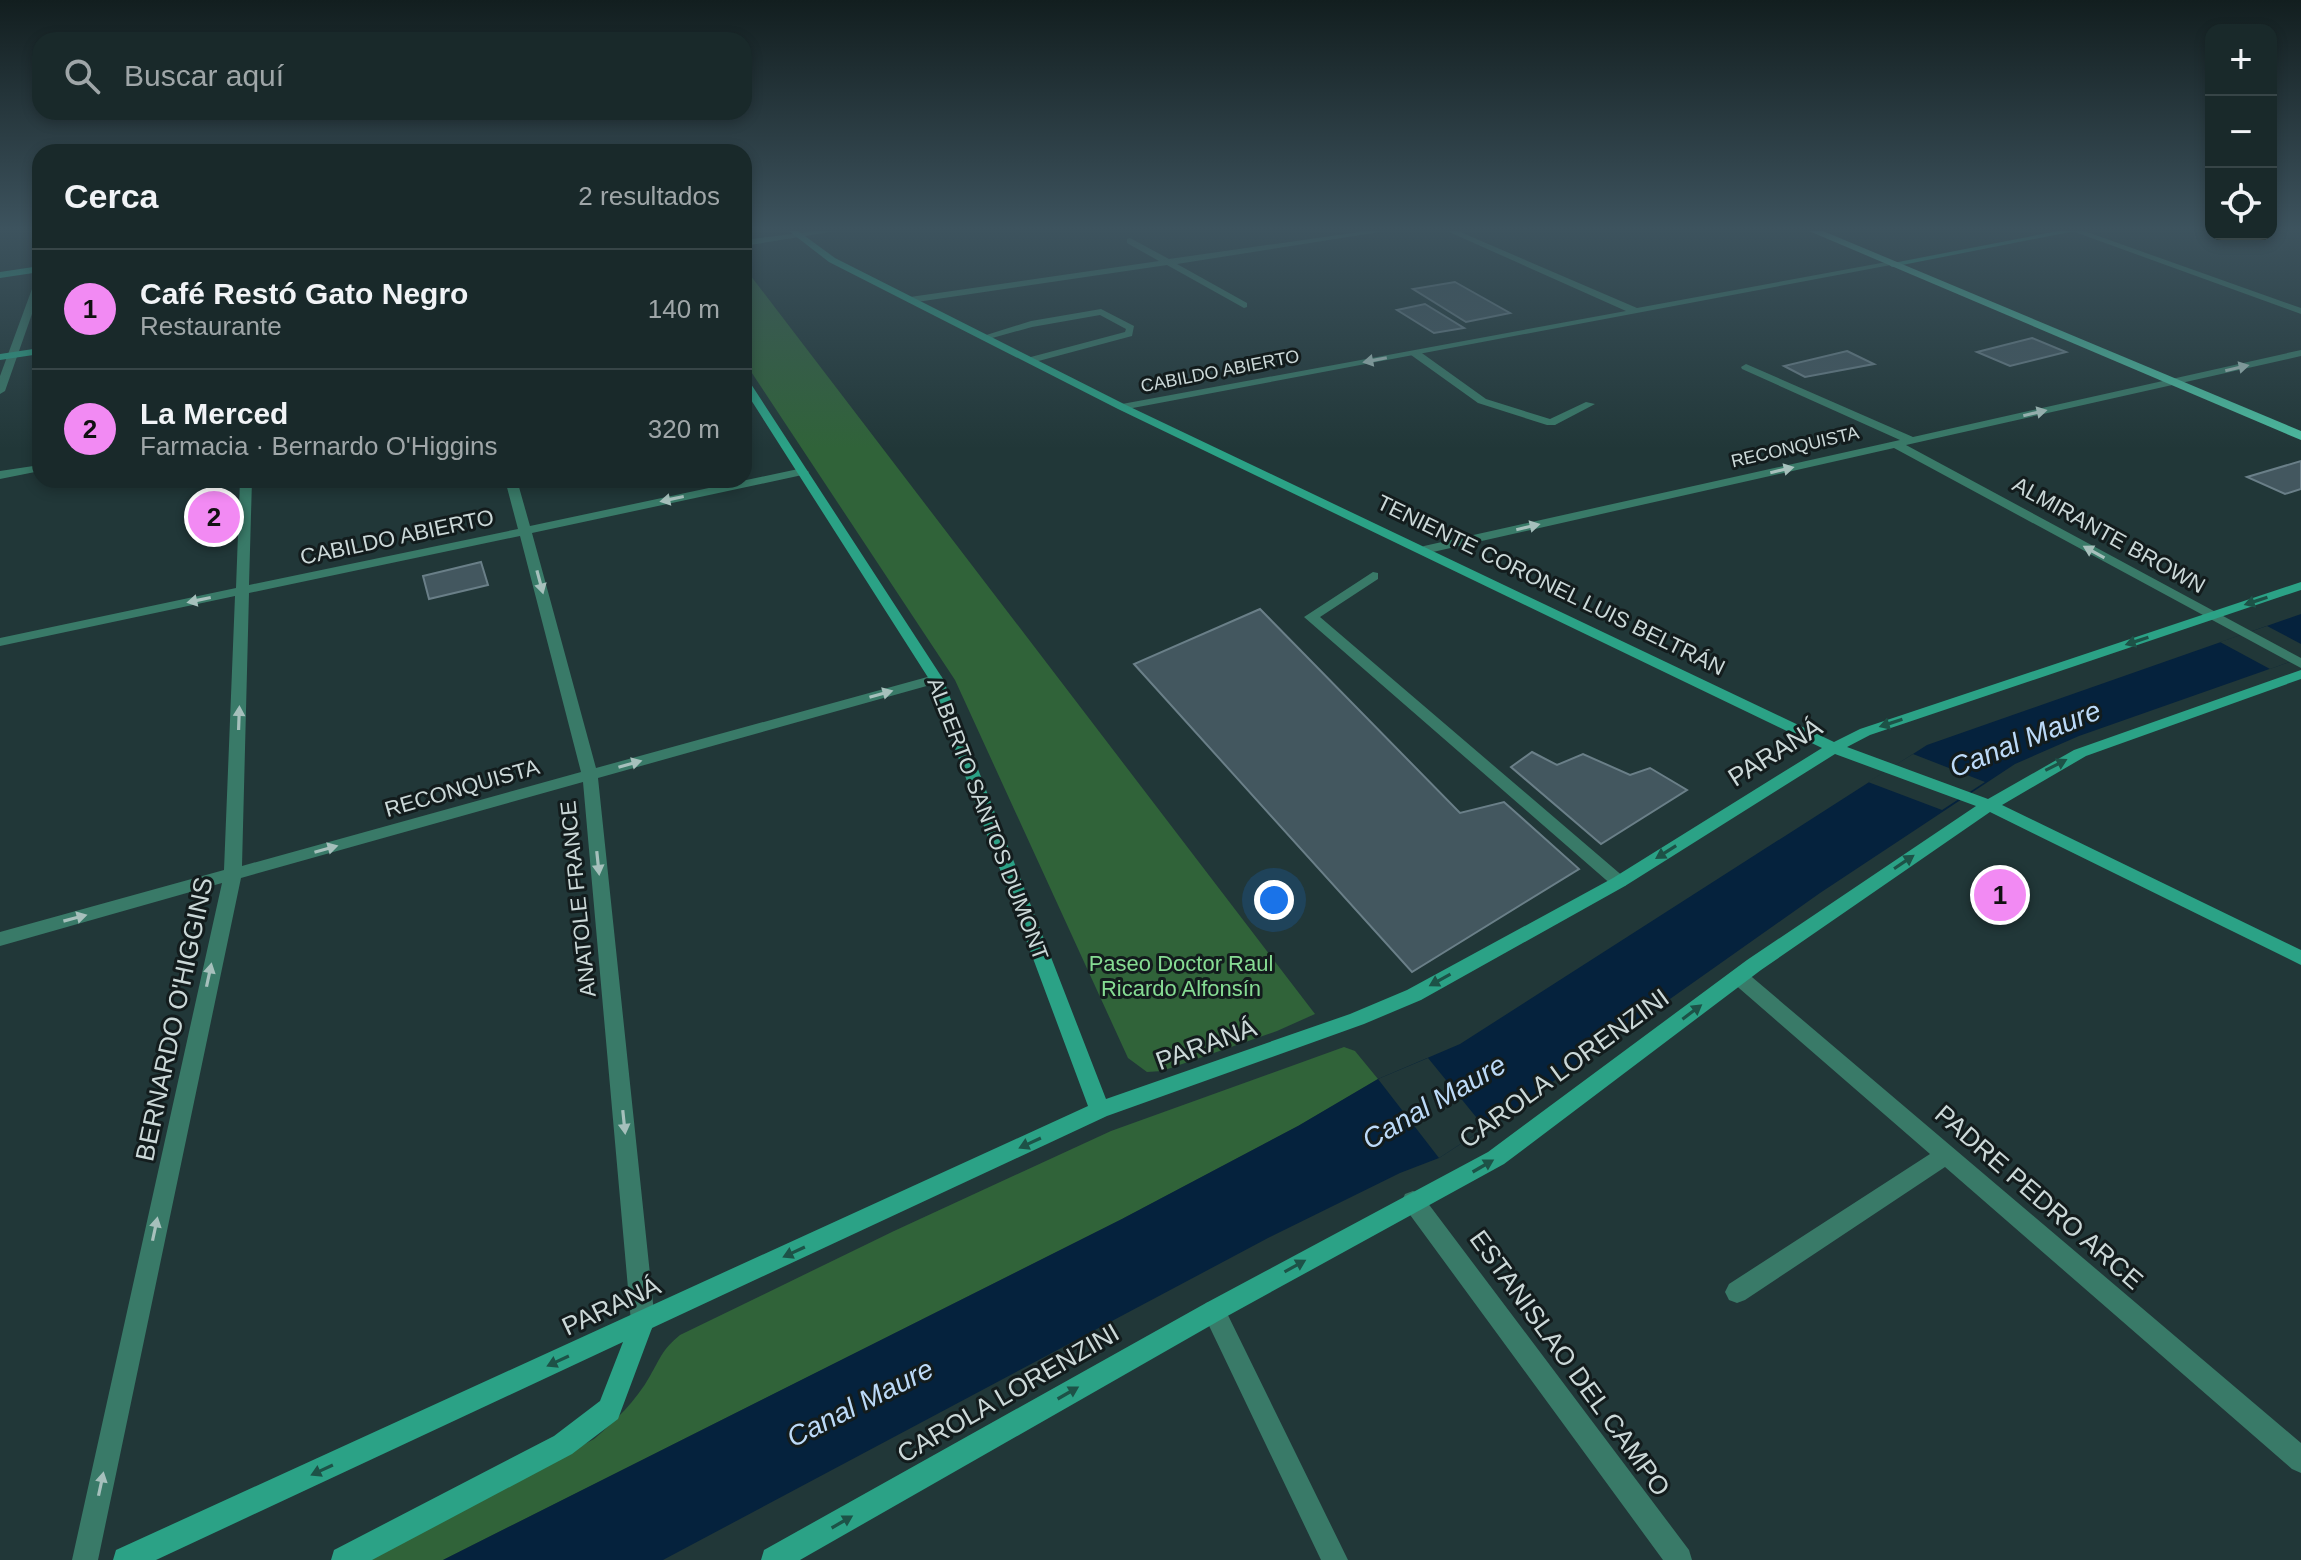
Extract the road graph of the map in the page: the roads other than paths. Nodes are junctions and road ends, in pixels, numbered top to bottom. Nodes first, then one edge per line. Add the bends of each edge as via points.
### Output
1 (31, 304) edge
2 (918, 304) edge
3 (1620, 304) edge
4 (1676, 304) edge
5 (1987, 304) edge
6 (2281, 304) edge
7 (1637, 311) junction
8 (2301, 311) edge
9 (985, 337) junction
10 (32, 352) edge
11 (1415, 353) junction
12 (2301, 353) edge
13 (13, 355) junction
14 (0, 357) edge
15 (1031, 360) junction
16 (1746, 367) dead end
17 (2174, 382) junction
18 (0, 391) edge
19 (752, 393) edge
20 (1590, 404) dead end
21 (1122, 407) junction
22 (2301, 436) edge
23 (1913, 441) junction
24 (1897, 445) junction
25 (32, 469) edge
26 (803, 472) junction
27 (0, 475) edge
28 (752, 483) edge
29 (246, 488) edge
30 (513, 488) edge
31 (727, 488) edge
32 (526, 530) junction
33 (1424, 550) junction
34 (1373, 576) dead end
35 (2301, 586) edge
36 (243, 590) junction
37 (2211, 616) junction
38 (0, 642) edge
39 (2299, 666) edge
40 (936, 679) junction
41 (1834, 748) junction
42 (590, 775) junction
43 (1989, 805) junction
44 (233, 874) junction
45 (1619, 882) junction
46 (0, 939) edge
47 (2301, 958) edge
48 (1739, 977) junction
49 (1100, 1110) junction
50 (1947, 1155) junction
51 (1413, 1201) junction
52 (1737, 1292) dead end
53 (1214, 1311) junction
54 (643, 1322) junction
55 (2301, 1460) edge
56 (85, 1560) edge
57 (126, 1560) edge
58 (344, 1560) edge
59 (774, 1560) edge
60 (1335, 1560) edge
61 (1679, 1560) edge

1 - 13 street
2 - 9 street, TENIENTE CORONEL LUIS BELTRÁN
3 - 7 street
4 - 7 street, CABILDO ABIERTO
5 - 17 main road
6 - 8 street
7 - 11 street, CABILDO ABIERTO
9 - 15 street, TENIENTE CORONEL LUIS BELTRÁN
9 - 15 street via 1101,312 1131,328 1129,334
10 - 13 street
11 - 20 street via 1482,401 1551,423
11 -> 21 street, CABILDO ABIERTO
17 -> 12 street, RECONQUISTA
13 - 14 street
13 - 18 street
15 - 21 street, TENIENTE CORONEL LUIS BELTRÁN
16 - 23 street
17 - 22 main road
23 -> 17 street, RECONQUISTA
19 - 26 street, ALBERTO SANTOS DUMONT
21 - 33 street, TENIENTE CORONEL LUIS BELTRÁN
23 - 24 street, RECONQUISTA
33 -> 24 street, RECONQUISTA
37 -> 24 street, ALMIRANTE BROWN
25 - 27 street
26 -> 28 street, CABILDO ABIERTO
26 - 40 street, ALBERTO SANTOS DUMONT
29 - 36 street, BERNARDO O'HIGGINS
30 - 32 street, ANATOLE FRANCE
31 -> 32 street, CABILDO ABIERTO
32 - 36 street, CABILDO ABIERTO
32 -> 42 street, ANATOLE FRANCE
33 - 41 street, TENIENTE CORONEL LUIS BELTRÁN
34 - 45 street via 1311,617
35 -> 37 street, PARANÁ
36 -> 38 street, CABILDO ABIERTO
44 -> 36 street, BERNARDO O'HIGGINS
37 - 39 street, ALMIRANTE BROWN
37 -> 41 street, PARANÁ via 1865,732
43 -> 39 street, CAROLA LORENZINI via 2080,753
42 -> 40 street, RECONQUISTA
40 - 49 street, ALBERTO SANTOS DUMONT
41 - 43 street, TENIENTE CORONEL LUIS BELTRÁN
41 -> 45 street, PARANÁ
44 -> 42 street, RECONQUISTA
42 -> 54 street, ANATOLE FRANCE
43 - 47 street, TENIENTE CORONEL LUIS BELTRÁN
48 -> 43 street, CAROLA LORENZINI
46 -> 44 street, RECONQUISTA
56 -> 44 street, BERNARDO O'HIGGINS
45 -> 49 street, PARANÁ via 1414,995
48 - 50 street, PADRE PEDRO ARCE
51 -> 48 street, CAROLA LORENZINI via 1496,1158
49 -> 54 street, PARANÁ
50 - 52 street
50 - 55 street, PADRE PEDRO ARCE
53 -> 51 street, CAROLA LORENZINI
51 - 61 street, ESTANISLAO DEL CAMPO
59 -> 53 street, CAROLA LORENZINI
53 - 60 street
54 -> 57 street, PARANÁ
54 - 58 street via 609,1410 563,1445

